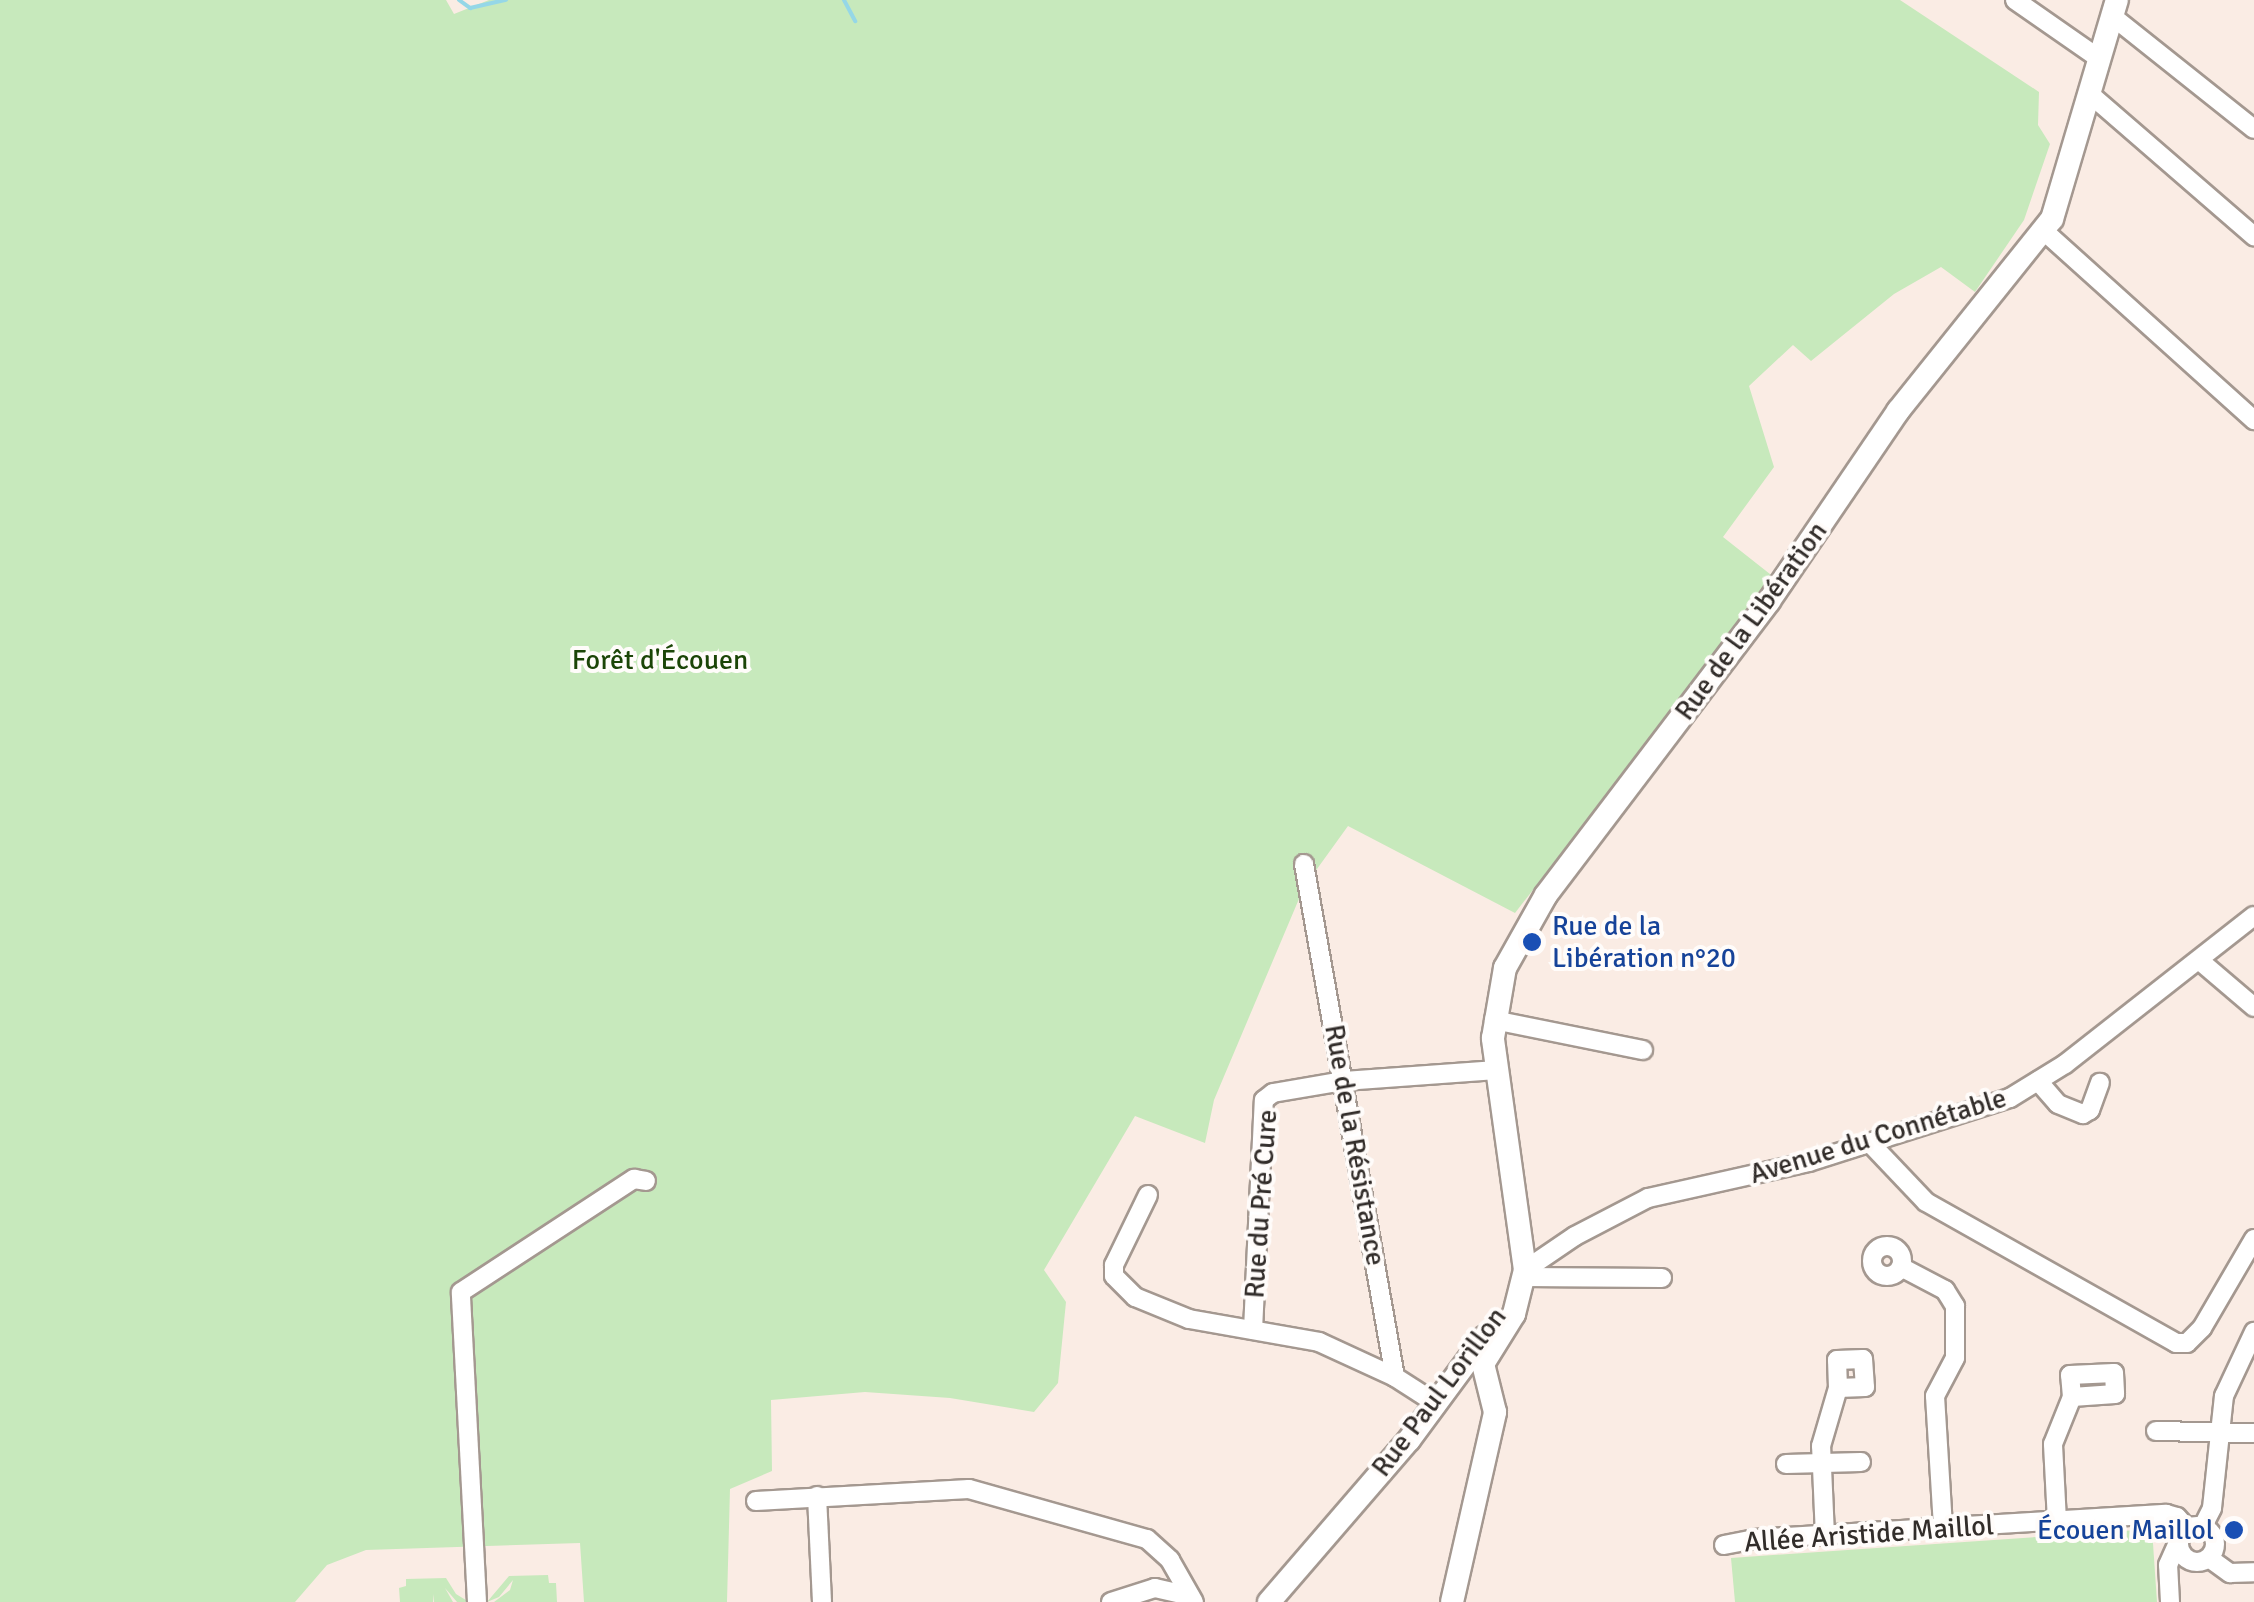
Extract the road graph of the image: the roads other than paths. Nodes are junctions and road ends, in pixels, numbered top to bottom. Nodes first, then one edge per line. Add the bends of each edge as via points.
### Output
1 (2015, 0) edge
2 (2115, 8) edge
3 (2100, 60) junction
4 (2091, 95) junction
5 (2254, 129) edge
6 (2044, 231) junction
7 (2254, 236) edge
8 (2254, 420) edge
9 (1304, 864) dead end
10 (2254, 916) edge
11 (2200, 961) junction
12 (2254, 1008) edge
13 (1494, 1020) junction
14 (1644, 1050) dead end
15 (1497, 1070) junction
16 (1344, 1081) junction
17 (2038, 1081) junction
18 (2100, 1082) dead end
19 (1898, 1134) junction
20 (1870, 1143) junction
21 (1903, 1178) junction
22 (646, 1181) dead end
23 (1148, 1196) dead end
24 (2254, 1239) edge
25 (1901, 1267) dead end
26 (1525, 1273) junction
27 (1662, 1278) dead end
28 (1253, 1330) junction
29 (2254, 1332) edge
30 (1395, 1378) junction
31 (1456, 1378) junction
32 (1485, 1378) junction
33 (1838, 1388) dead end
34 (2072, 1397) dead end
35 (1437, 1404) junction
36 (2156, 1431) dead end
37 (2217, 1431) junction
38 (2254, 1433) edge
39 (2216, 1452) junction
40 (1861, 1462) dead end
41 (1822, 1463) junction
42 (1786, 1464) dead end
43 (817, 1496) junction
44 (756, 1500) dead end
45 (2057, 1520) junction
46 (1943, 1528) junction
47 (2190, 1530) junction
48 (1825, 1536) junction
49 (1724, 1545) dead end
50 (2207, 1556) junction
51 (2254, 1572) edge
52 (1192, 1599) edge
53 (477, 1602) edge
54 (822, 1602) edge
55 (1111, 1602) edge
56 (1270, 1602) edge
57 (1452, 1602) edge
58 (2174, 1602) edge

1 - 3 street
2 - 3 main road, Rue de la Libération
2 - 5 street
3 - 4 main road, Rue de la Libération
4 - 6 main road, Rue de la Libération
4 - 7 street
6 - 8 street
6 - 13 main road, Rue de la Libération via 1898,411 1769,601 1546,895 1505,968
9 - 16 street, Rue de la Résistance
10 - 11 street, Avenue du Connétable
11 - 12 street
11 - 17 street, Avenue du Connétable
13 - 14 street
13 - 15 main road, Rue de la Libération
15 - 16 street
15 - 26 main road, Rue de la Libération
16 - 28 street, Rue du Pré Cure via 1264,1100
16 - 30 street, Rue de la Résistance
17 - 18 street via 2058,1104 2082,1114 2090,1110
17 - 19 street, Avenue du Connétable via 1994,1104
19 - 20 street, Avenue du Connétable
19 - 21 street
20 - 21 street
20 - 26 street, Avenue du Connétable via 1648,1198 1574,1236
21 - 24 street via 1926,1202 2176,1343 2187,1343 2202,1328
22 - 53 street via 634,1179 461,1292
23 - 28 street, Rue du Pré Cure via 1118,1253 1114,1276 1135,1297 1188,1320
25 - 46 street via 1945,1290 1955,1306 1955,1358 1935,1396
26 - 27 street
26 - 31 main road, Rue Paul Lorillon
26 - 32 main road, Rue Paul Lorillon via 1514,1314 1484,1357
28 - 30 street, Rue du Pré Cure via 1319,1342
29 - 37 street via 2228,1385
30 - 35 street
31 - 32 street
31 - 35 main road, Rue Paul Lorillon
32 - 57 main road via 1494,1412
33 - 41 street via 1823,1433
34 - 45 street via 2054,1444
35 - 56 main road, Rue Paul Lorillon
36 - 37 street
37 - 38 street
37 - 39 street
39 - 47 street via 2212,1508
39 - 50 street via 2223,1515
40 - 41 street
41 - 42 street
41 - 48 street
43 - 44 street
43 - 52 street via 969,1489 1036,1505 1148,1539 1170,1560
43 - 54 street
45 - 46 street, Allée Aristide Maillol
45 - 47 street, Allée Aristide Maillol via 2166,1514
46 - 48 street, Allée Aristide Maillol
47 - 50 street via 2212,1533
47 - 50 street via 2180,1550
47 - 58 street via 2168,1565
48 - 49 street, Allée Aristide Maillol
50 - 51 street via 2230,1573
50 - 58 street via 2179,1575
52 - 55 street via 1155,1588

